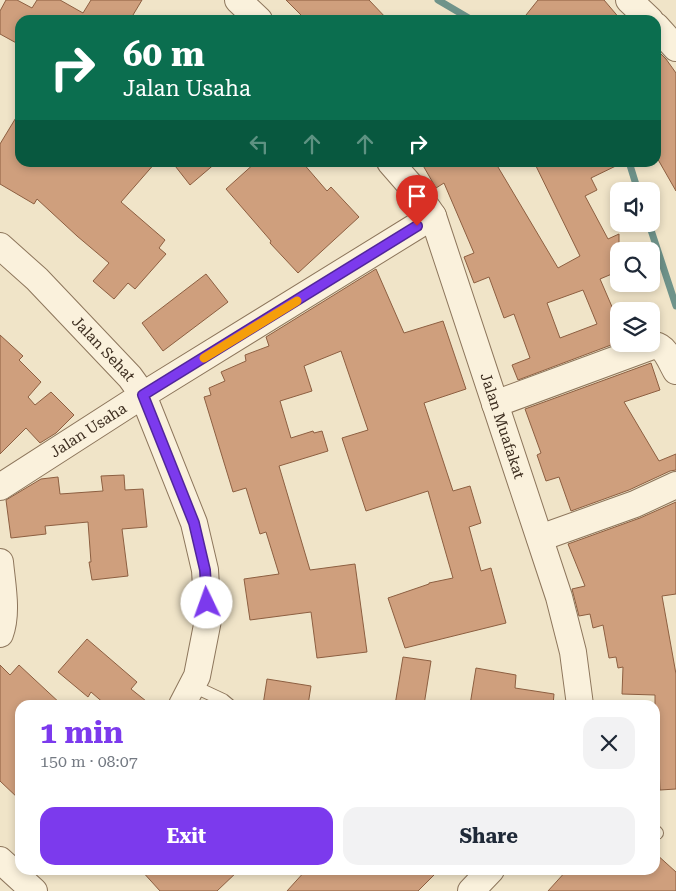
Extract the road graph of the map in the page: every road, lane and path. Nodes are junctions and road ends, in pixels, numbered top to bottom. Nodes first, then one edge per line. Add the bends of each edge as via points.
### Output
1 (238, 0) edge
2 (629, 0) edge
3 (254, 15) edge
4 (645, 15) edge
5 (661, 32) edge
6 (676, 48) edge
7 (394, 167) edge
8 (433, 216) junction
9 (0, 246) edge
10 (676, 372) edge
11 (143, 395) junction
12 (495, 404) junction
13 (676, 485) edge
14 (0, 487) edge
15 (540, 538) junction
16 (0, 562) edge
17 (0, 634) edge
18 (188, 695) edge
19 (223, 700) edge
20 (579, 700) edge
21 (0, 860) edge
22 (15, 873) edge
23 (486, 875) edge
24 (471, 891) edge

1 - 3 street
2 - 4 street
5 - 6 street
7 - 8 street, Jalan Muafakat
8 - 11 street, Jalan Usaha
8 - 12 street, Jalan Muafakat
9 - 11 street, Jalan Sehat via 37,279
10 - 12 street via 663,349 656,345
11 - 14 street, Jalan Usaha
11 - 18 street, Jalan Sehat via 194,523 205,570 208,620 197,676
12 - 15 street, Jalan Muafakat
13 - 15 street via 635,504
15 - 20 street, Jalan Muafakat via 573,652
16 - 17 street via 4,613
18 - 19 lane
21 - 22 street
23 - 24 street

